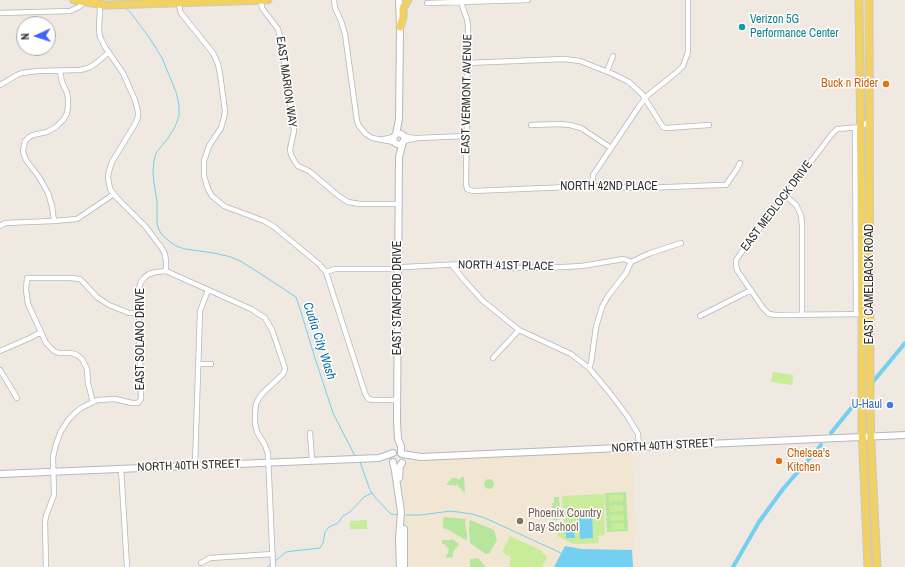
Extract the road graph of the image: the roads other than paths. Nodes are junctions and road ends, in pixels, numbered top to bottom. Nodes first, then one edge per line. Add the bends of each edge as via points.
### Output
1 (74, 0) edge
2 (261, 0) edge
3 (268, 0) edge
4 (334, 0) edge
5 (399, 0) edge
6 (408, 0) edge
7 (528, 0) edge
8 (688, 0) edge
9 (859, 0) edge
10 (870, 0) edge
11 (461, 1) edge
12 (84, 2) junction
13 (178, 2) edge
14 (427, 3) dead end
15 (100, 4) junction
16 (0, 13) edge
17 (400, 27) junction
18 (109, 52) junction
19 (860, 54) junction
20 (870, 54) junction
21 (613, 56) dead end
22 (467, 63) junction
23 (60, 70) junction
24 (607, 71) junction
25 (0, 85) edge
26 (645, 99) junction
27 (870, 120) junction
28 (531, 125) dead end
29 (709, 125) dead end
30 (858, 127) junction
31 (466, 136) junction
32 (399, 139) junction
33 (611, 148) junction
34 (740, 163) dead end
35 (592, 186) junction
36 (467, 189) joint
37 (114, 194) junction
38 (785, 195) junction
39 (399, 204) junction
40 (54, 221) junction
41 (0, 226) edge
42 (681, 243) dead end
43 (631, 262) junction
44 (452, 265) junction
45 (399, 268) junction
46 (166, 271) junction
47 (326, 272) junction
48 (208, 290) junction
49 (751, 290) junction
50 (139, 313) junction
51 (802, 314) junction
52 (858, 314) junction
53 (870, 314) junction
54 (700, 316) dead end
55 (519, 330) junction
56 (41, 332) junction
57 (0, 351) edge
58 (493, 358) dead end
59 (198, 364) junction
60 (210, 364) dead end
61 (589, 368) junction
62 (0, 370) edge
63 (17, 398) dead end
64 (397, 400) junction
65 (93, 402) junction
66 (310, 433) dead end
67 (905, 435) edge
68 (871, 436) junction
69 (862, 437) junction
70 (398, 439) junction
71 (639, 447) junction
72 (394, 453) junction
73 (402, 454) junction
74 (421, 457) junction
75 (379, 458) junction
76 (312, 460) junction
77 (268, 462) junction
78 (392, 462) junction
79 (402, 462) junction
80 (195, 465) junction
81 (121, 468) junction
82 (53, 471) junction
83 (0, 474) edge
84 (867, 544) junction
85 (876, 544) junction
86 (273, 554) junction
87 (201, 563) dead end
88 (46, 567) edge
89 (127, 567) edge
90 (274, 567) edge
91 (400, 567) edge
92 (404, 567) edge
93 (868, 567) edge
94 (877, 567) edge

1 - 12 main road
2 - 3 main road
2 - 13 main road
2 - 39 street, EAST MARION WAY via 262,8 278,29 281,40 294,131 290,145 291,155 295,162 348,202
4 - 32 street via 345,34 357,122 372,138
5 - 17 street, EAST STANFORD DRIVE
6 - 17 main road via 403,8
7 - 11 street
8 - 26 street via 688,46 683,66
9 - 19 main road, EAST CAMELBACK ROAD
10 - 20 main road, EAST CAMELBACK ROAD
11 - 14 street
11 - 22 street, EAST VERMONT AVENUE via 467,19
12 - 15 main road
12 - 16 street via 70,11
13 - 15 main road
13 - 47 street via 181,13 213,53 220,74 224,117 204,161 204,176 212,196 224,206 273,226
15 - 18 street via 100,37
17 - 32 street, EAST STANFORD DRIVE
18 - 23 street via 88,68
18 - 37 street via 123,73 138,112 135,124 109,171 108,182
19 - 20 main road
19 - 30 main road, EAST CAMELBACK ROAD
20 - 27 main road, EAST CAMELBACK ROAD
21 - 24 street
22 - 24 street via 568,59
22 - 31 street, EAST VERMONT AVENUE
23 - 25 street via 22,73
23 - 40 street via 68,99 67,113 56,127 29,137 23,150 26,160 40,177 48,193
24 - 26 street via 629,82
26 - 29 street via 663,127
26 - 33 street
27 - 30 street
27 - 53 main road, EAST CAMELBACK ROAD
28 - 33 street via 560,124 581,128
30 - 38 street, EAST MEDLOCK DRIVE via 837,129
30 - 52 main road, EAST CAMELBACK ROAD via 862,237
31 - 32 street
31 - 36 street, EAST VERMONT AVENUE
32 - 39 street, EAST STANFORD DRIVE
33 - 35 street via 593,176
34 - 35 street, NORTH 42ND PLACE via 726,185 641,188
35 - 36 street, NORTH 42ND PLACE via 473,191
37 - 40 street via 77,219
37 - 46 street via 146,227 161,247 165,254
38 - 49 street, EAST MEDLOCK DRIVE via 736,260 737,270
38 - 51 street via 796,205 801,215
39 - 45 street, EAST STANFORD DRIVE
40 - 41 street via 5,223
42 - 43 street, NORTH 41ST PLACE
43 - 44 street, NORTH 41ST PLACE via 624,259 582,266 544,268
43 - 61 street via 602,308 596,326
44 - 45 street, NORTH 41ST PLACE
44 - 55 street via 483,301
45 - 47 street, NORTH 41ST PLACE via 335,269
45 - 64 street, EAST STANFORD DRIVE
46 - 48 street
46 - 50 street, EAST SOLANO DRIVE via 149,274 141,282
47 - 64 street via 368,399
48 - 59 street via 200,311
48 - 77 street via 265,318 284,362 283,374 259,398 256,409 257,432 265,445
49 - 51 street, EAST MEDLOCK DRIVE via 769,314
49 - 54 street
50 - 56 street via 129,313 109,306 96,297 80,279 27,278 28,304
50 - 65 street, EAST SOLANO DRIVE via 141,399 138,403 116,399
51 - 52 street
52 - 53 street
52 - 69 main road, EAST CAMELBACK ROAD
53 - 68 main road, EAST CAMELBACK ROAD
55 - 58 street
55 - 61 street via 571,354
56 - 57 street
56 - 65 street via 46,343 54,351 70,353 82,359
59 - 60 street
59 - 80 street
61 - 71 street via 628,417 638,434
62 - 63 street
64 - 70 street, EAST STANFORD DRIVE
65 - 82 street via 74,413 61,431 55,450
66 - 76 street
67 - 68 street, NORTH 40TH STREET
68 - 69 street, NORTH 40TH STREET
68 - 85 main road, EAST CAMELBACK ROAD
69 - 71 street, NORTH 40TH STREET
69 - 84 main road, EAST CAMELBACK ROAD
70 - 72 street, EAST STANFORD DRIVE
70 - 73 street, EAST STANFORD DRIVE
71 - 74 street, NORTH 40TH STREET
72 - 73 street
72 - 75 street, NORTH 40TH STREET
72 - 78 street
73 - 74 street, NORTH 40TH STREET
73 - 79 street
74 - 79 street, NORTH 40TH STREET
75 - 76 street, NORTH 40TH STREET
75 - 78 street, NORTH 40TH STREET
76 - 77 street, NORTH 40TH STREET
77 - 80 street, NORTH 40TH STREET
77 - 86 street
78 - 79 street
78 - 91 street via 401,512
79 - 92 street via 399,476 404,528
80 - 81 street, NORTH 40TH STREET
81 - 82 street, NORTH 40TH STREET
81 - 89 street
82 - 83 street, NORTH 40TH STREET
82 - 88 street via 54,495 45,522
84 - 85 main road
84 - 93 main road, EAST CAMELBACK ROAD
85 - 94 main road, EAST CAMELBACK ROAD
86 - 87 street via 210,558
86 - 90 street

